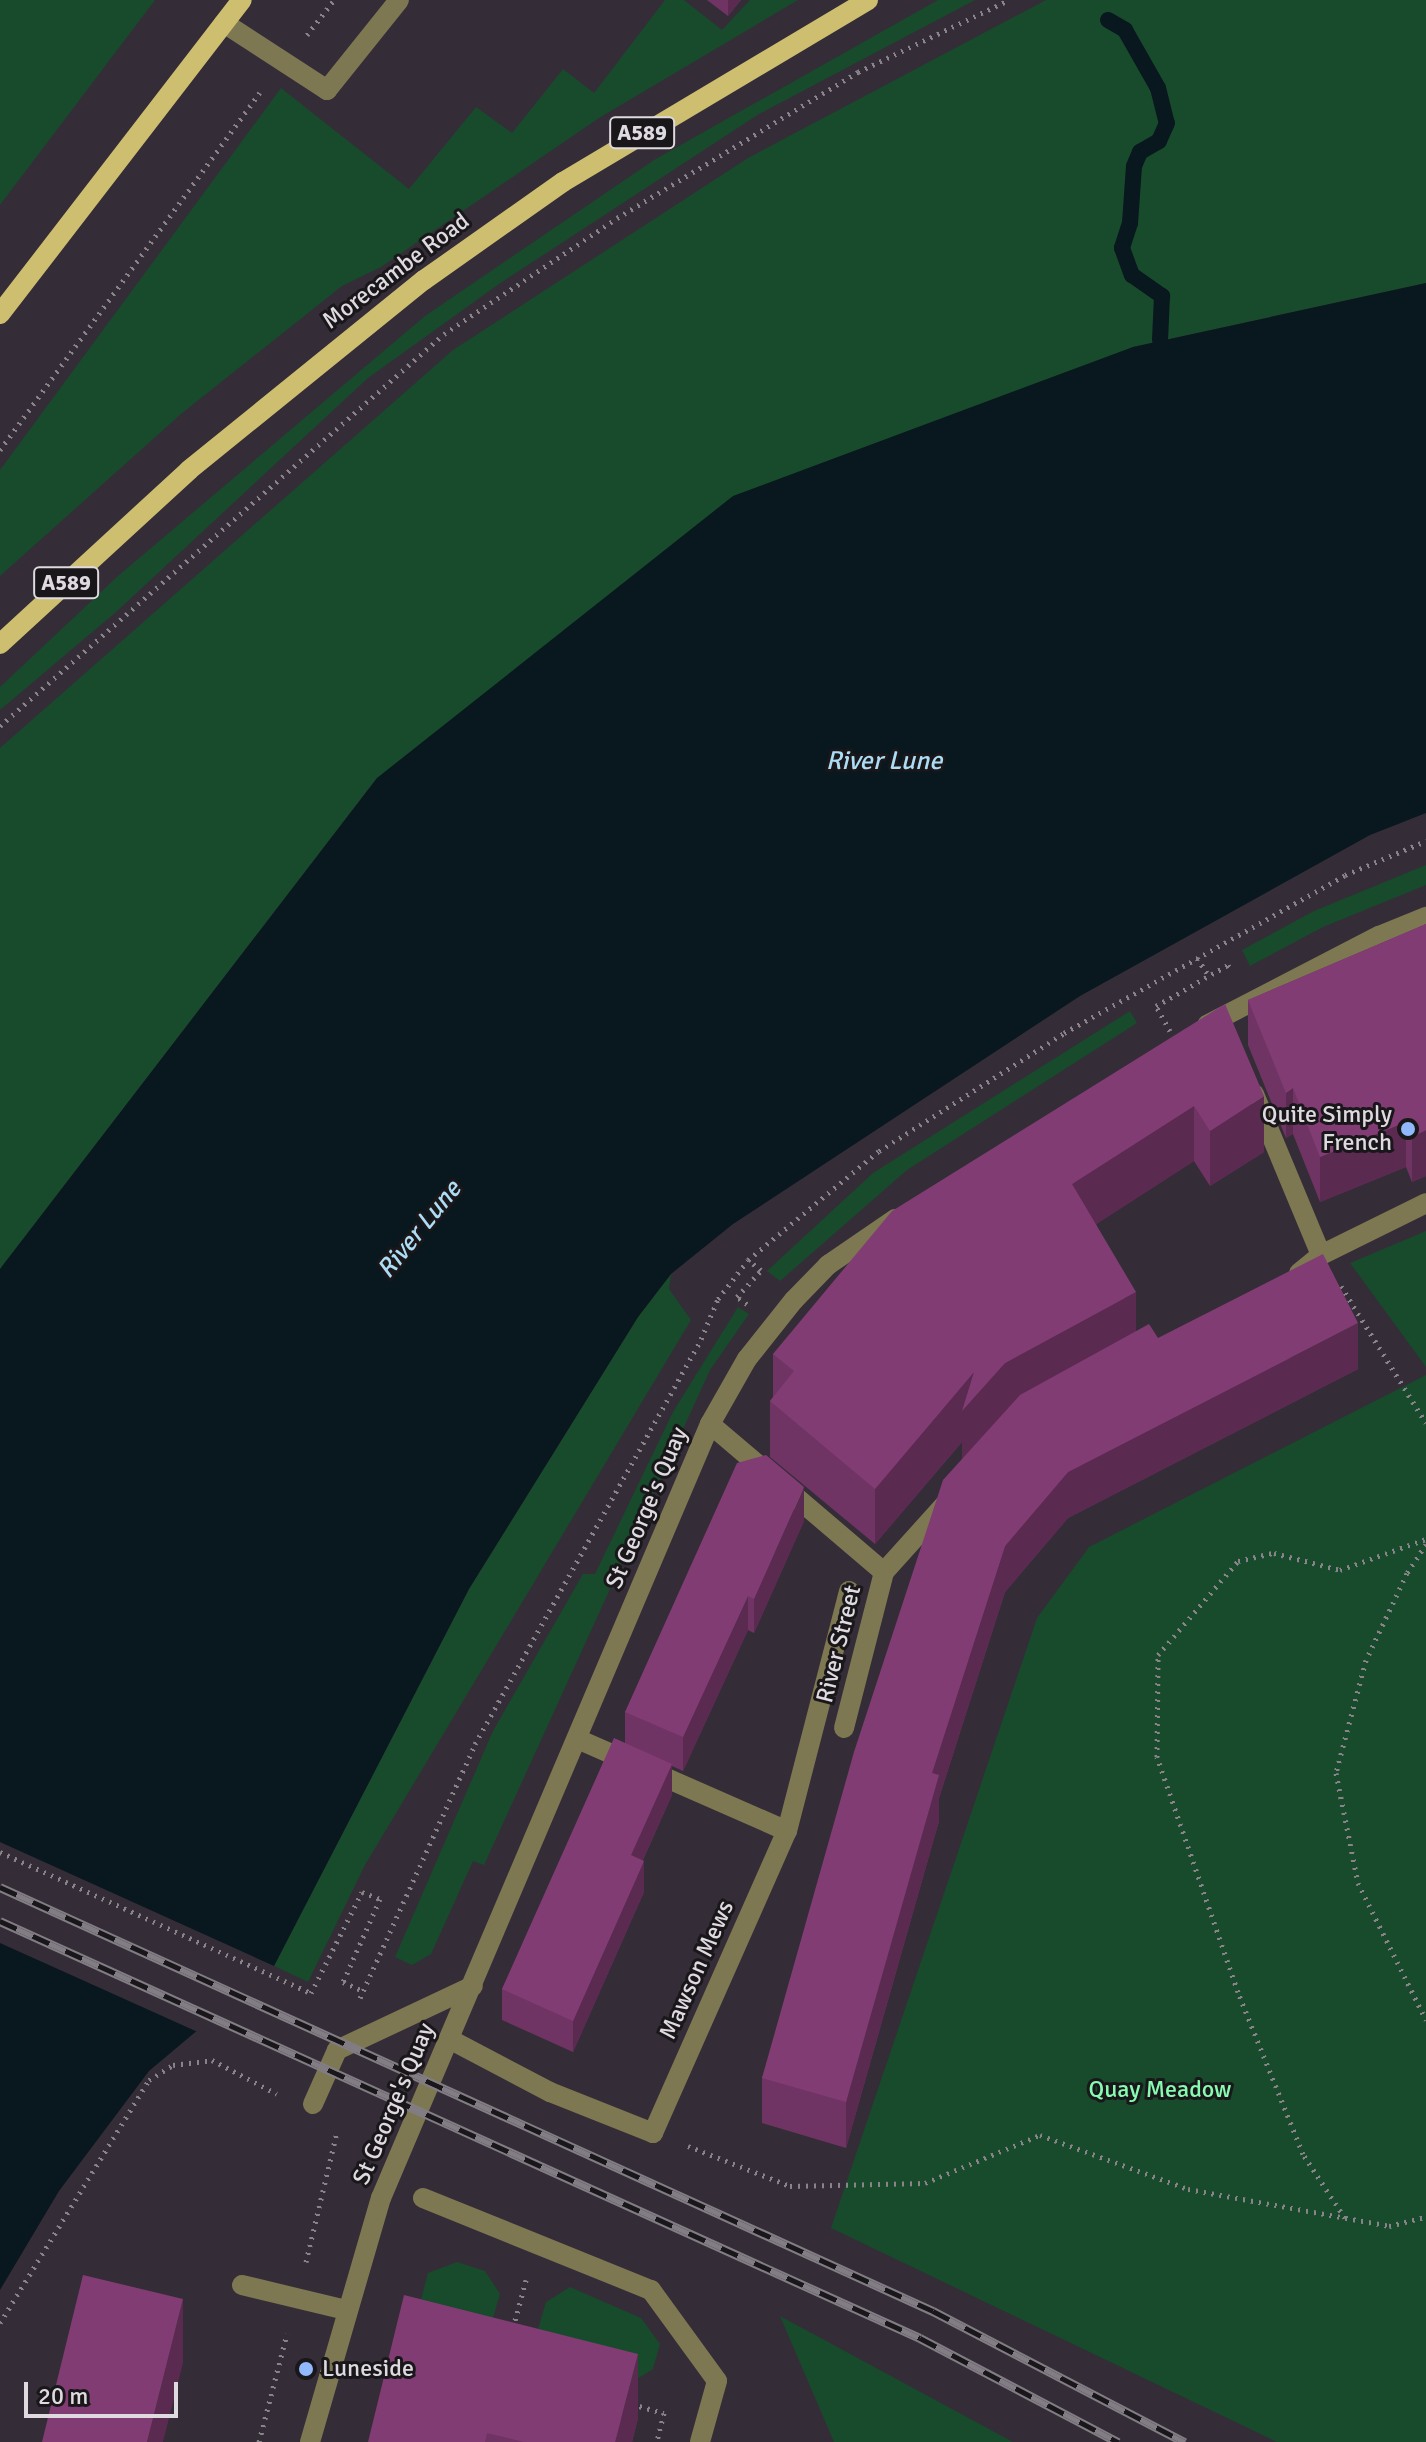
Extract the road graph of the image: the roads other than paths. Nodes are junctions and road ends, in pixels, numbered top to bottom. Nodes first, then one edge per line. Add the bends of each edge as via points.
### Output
1 (242, 0) edge
2 (399, 0) edge
3 (868, 0) edge
4 (224, 23) junction
5 (0, 314) edge
6 (0, 644) edge
7 (1426, 917) edge
8 (1221, 1016) junction
9 (1176, 1043) edge
10 (1233, 1044) edge
11 (1244, 1072) edge
12 (1426, 1203) edge
13 (915, 1206) edge
14 (1321, 1255) junction
15 (1281, 1283) edge
16 (710, 1424) junction
17 (959, 1490) edge
18 (884, 1572) junction
19 (849, 1591) dead end
20 (844, 1728) dead end
21 (580, 1740) junction
22 (787, 1831) junction
23 (473, 1986) junction
24 (451, 2040) junction
25 (313, 2104) road end
26 (423, 2198) dead end
27 (242, 2285) dead end
28 (346, 2310) junction
29 (310, 2442) edge
30 (700, 2442) edge

1 - 4 main road
2 - 4 street via 327,90
3 - 6 main road, Morecambe Road / A589 via 563,182 424,280 201,460
4 - 5 main road
7 - 8 street
8 - 9 street
8 - 10 street
11 - 14 street
12 - 14 street
13 - 16 street, St George's Quay via 828,1265 794,1300 747,1359
14 - 15 street
16 - 18 street, River Street
16 - 21 street, St George's Quay
17 - 18 street, River Street
18 - 20 street, River Street
19 - 22 street, Mawson Mews
21 - 22 street
21 - 23 street, St George's Quay
22 - 24 street, Mawson Mews via 653,2133 550,2092
23 - 24 street, St George's Quay
23 - 25 street via 337,2050
24 - 28 street, St George's Quay via 381,2198
26 - 30 street via 651,2290 717,2381
27 - 28 street
28 - 29 street, St George's Quay

